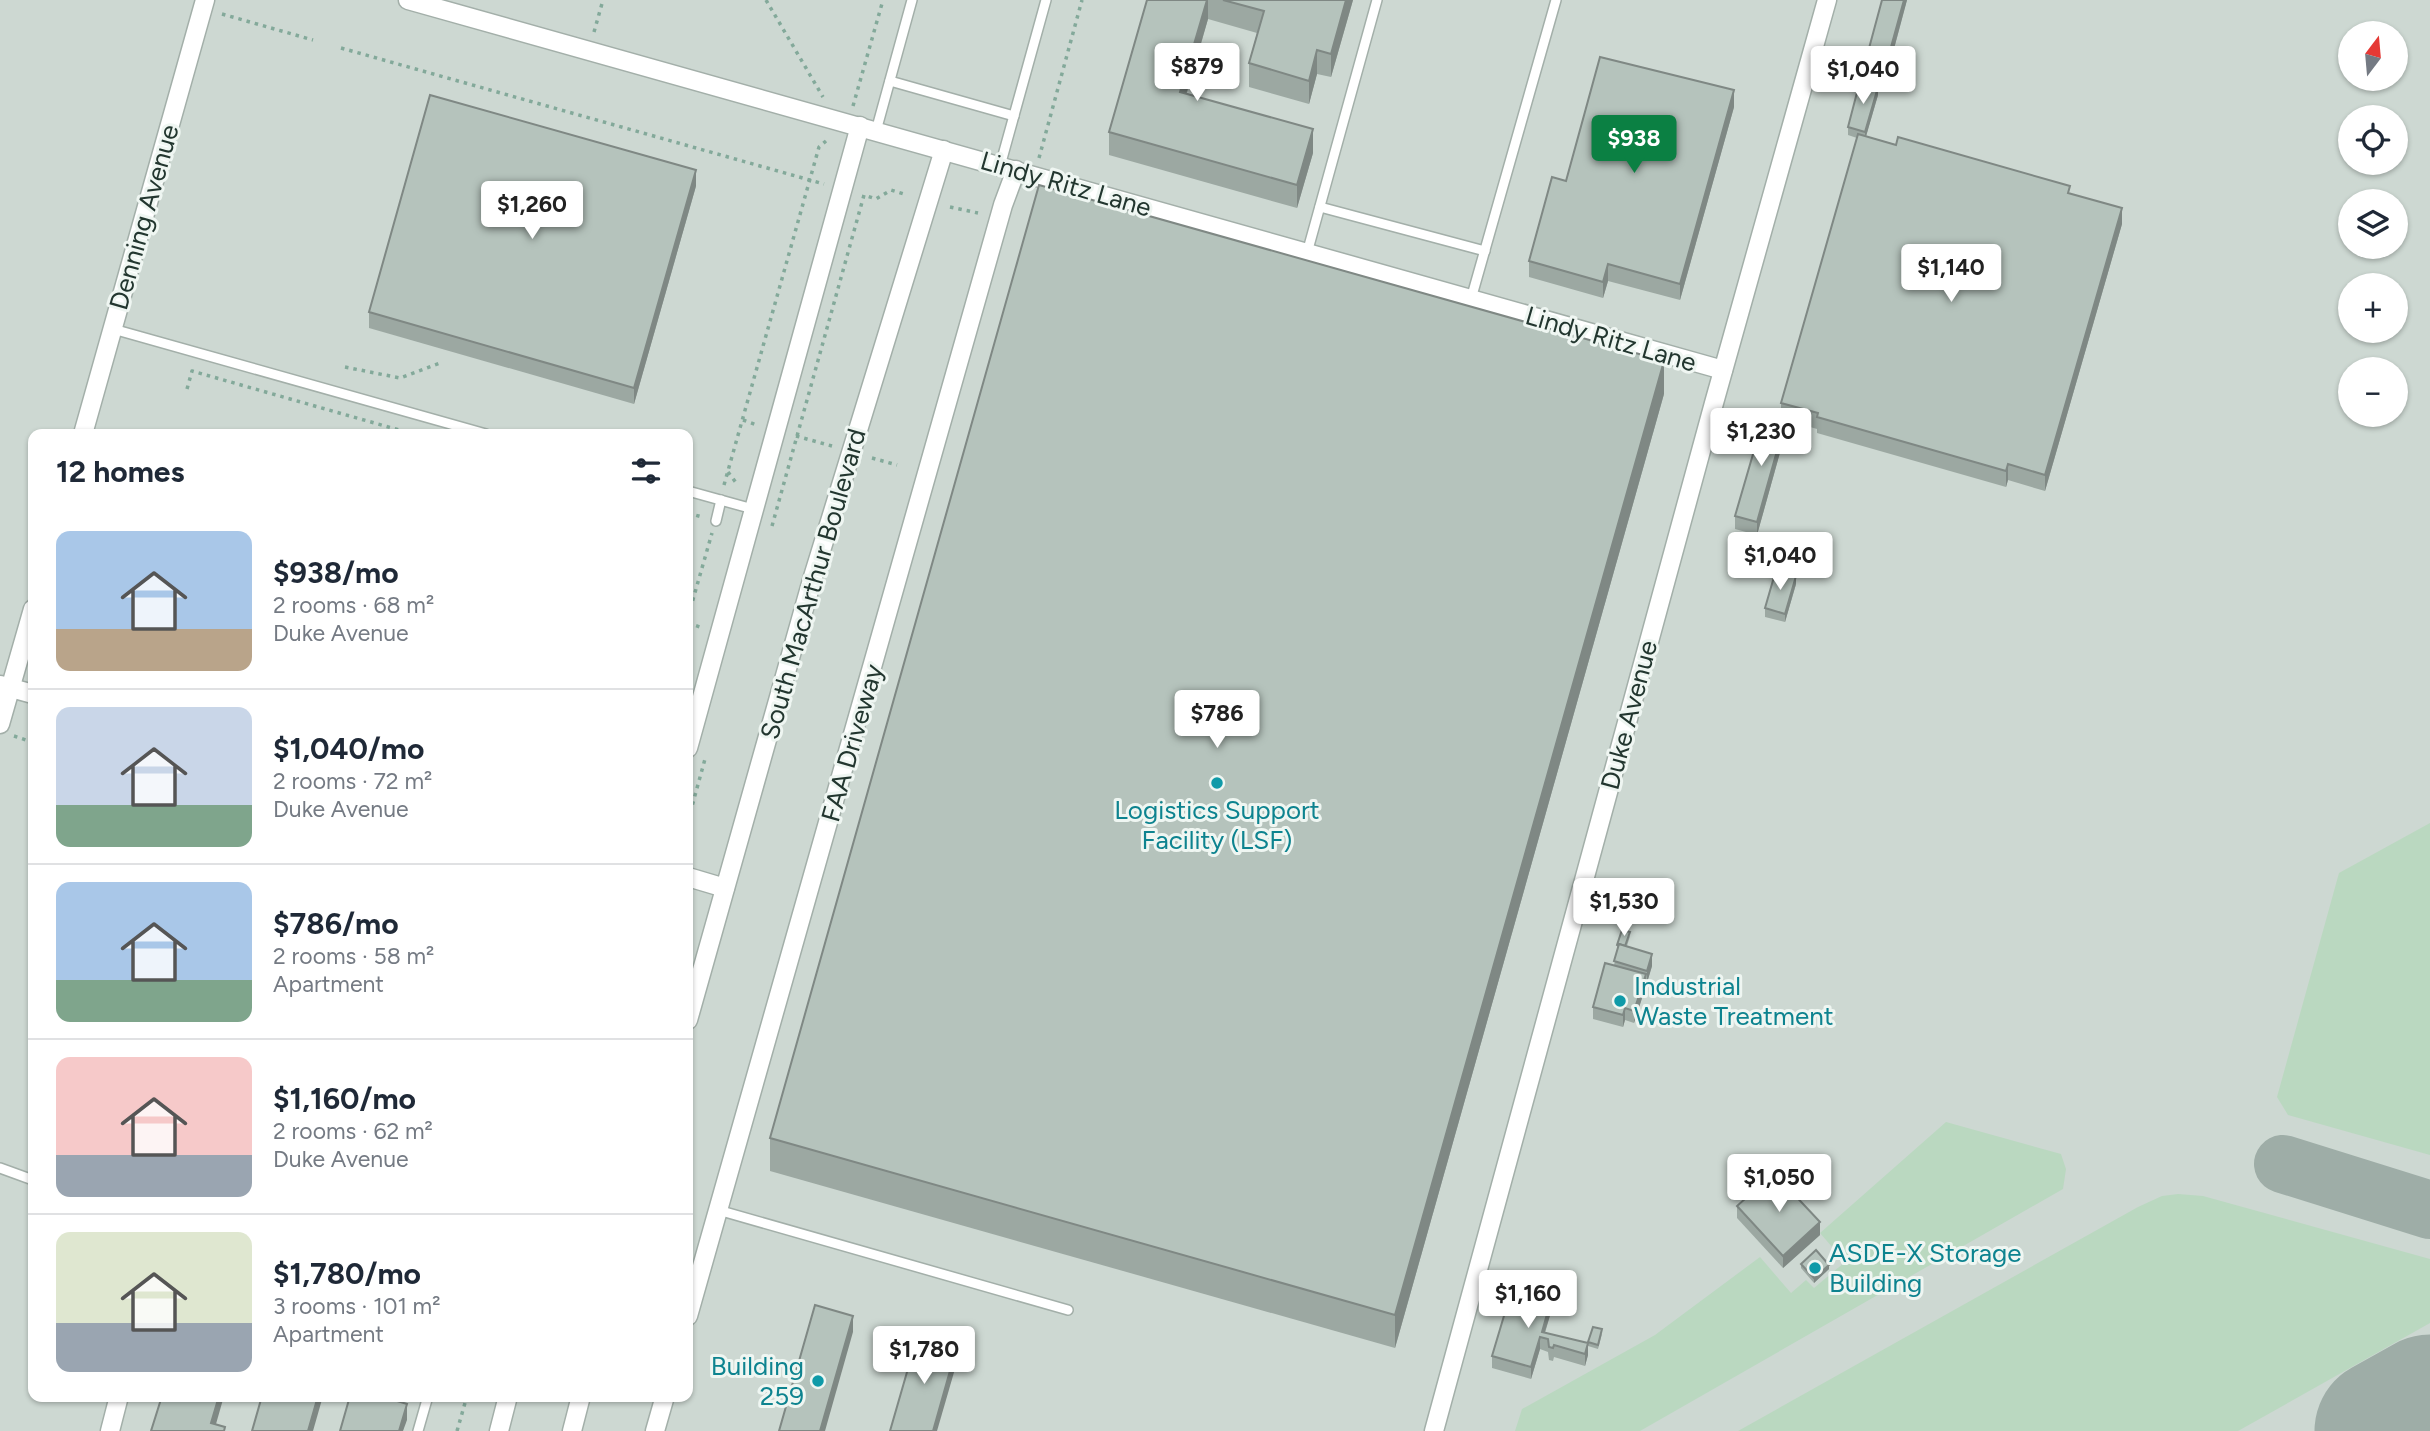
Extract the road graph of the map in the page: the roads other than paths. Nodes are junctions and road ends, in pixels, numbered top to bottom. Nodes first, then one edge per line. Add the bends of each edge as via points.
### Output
1 (408, 0) edge
2 (912, 0) edge
3 (1046, 0) edge
4 (1377, 0) edge
5 (1556, 0) edge
6 (1827, 0) edge
7 (211, 6) edge
8 (890, 81) junction
9 (1014, 116) junction
10 (868, 129) junction
11 (944, 150) junction
12 (1008, 168) junction
13 (1320, 206) junction
14 (1485, 251) junction
15 (1307, 253) junction
16 (1471, 299) junction
17 (113, 329) junction
18 (1723, 370) junction
19 (84, 429) edge
20 (468, 429) edge
21 (693, 492) edge
22 (721, 500) junction
23 (753, 509) junction
24 (716, 520) road end
25 (28, 623) edge
26 (5, 686) edge
27 (28, 693) edge
28 (693, 729) edge
29 (6, 730) edge
30 (693, 878) edge
31 (725, 888) junction
32 (693, 1002) edge
33 (0, 1168) edge
34 (28, 1178) edge
35 (718, 1210) junction
36 (693, 1298) edge
37 (1068, 1310) dead end
38 (117, 1402) edge
39 (426, 1402) edge
40 (506, 1402) edge
41 (579, 1402) edge
42 (663, 1402) edge
43 (110, 1431) edge
44 (418, 1431) edge
45 (499, 1431) edge
46 (572, 1431) edge
47 (655, 1431) edge
48 (1434, 1431) edge

1 - 10 street, Lindy Ritz Lane
2 - 8 lane
3 - 9 lane
4 - 13 lane
5 - 14 lane
6 - 18 street, Duke Avenue
7 - 17 street, Denning Avenue
8 - 9 lane
8 - 10 lane
9 - 12 lane
10 - 11 street, Lindy Ritz Lane
10 - 23 street
11 - 12 street, Lindy Ritz Lane
11 - 31 street, South MacArthur Boulevard via 812,580
12 - 15 street, Lindy Ritz Lane
12 - 35 street, FAA Driveway via 1003,205 929,474
13 - 14 lane
13 - 15 lane
14 - 16 lane
15 - 16 street, Lindy Ritz Lane
16 - 18 street, Lindy Ritz Lane
17 - 19 street, Denning Avenue
17 - 20 lane
18 - 48 street, Duke Avenue
21 - 22 lane
22 - 23 lane
22 - 24 lane
23 - 28 street
25 - 26 street
26 - 27 street
26 - 29 street
30 - 31 street
31 - 32 street, South MacArthur Boulevard
33 - 34 lane
35 - 36 street, FAA Driveway
35 - 37 lane
38 - 43 street
39 - 44 lane
40 - 45 street
41 - 46 street
42 - 47 street

